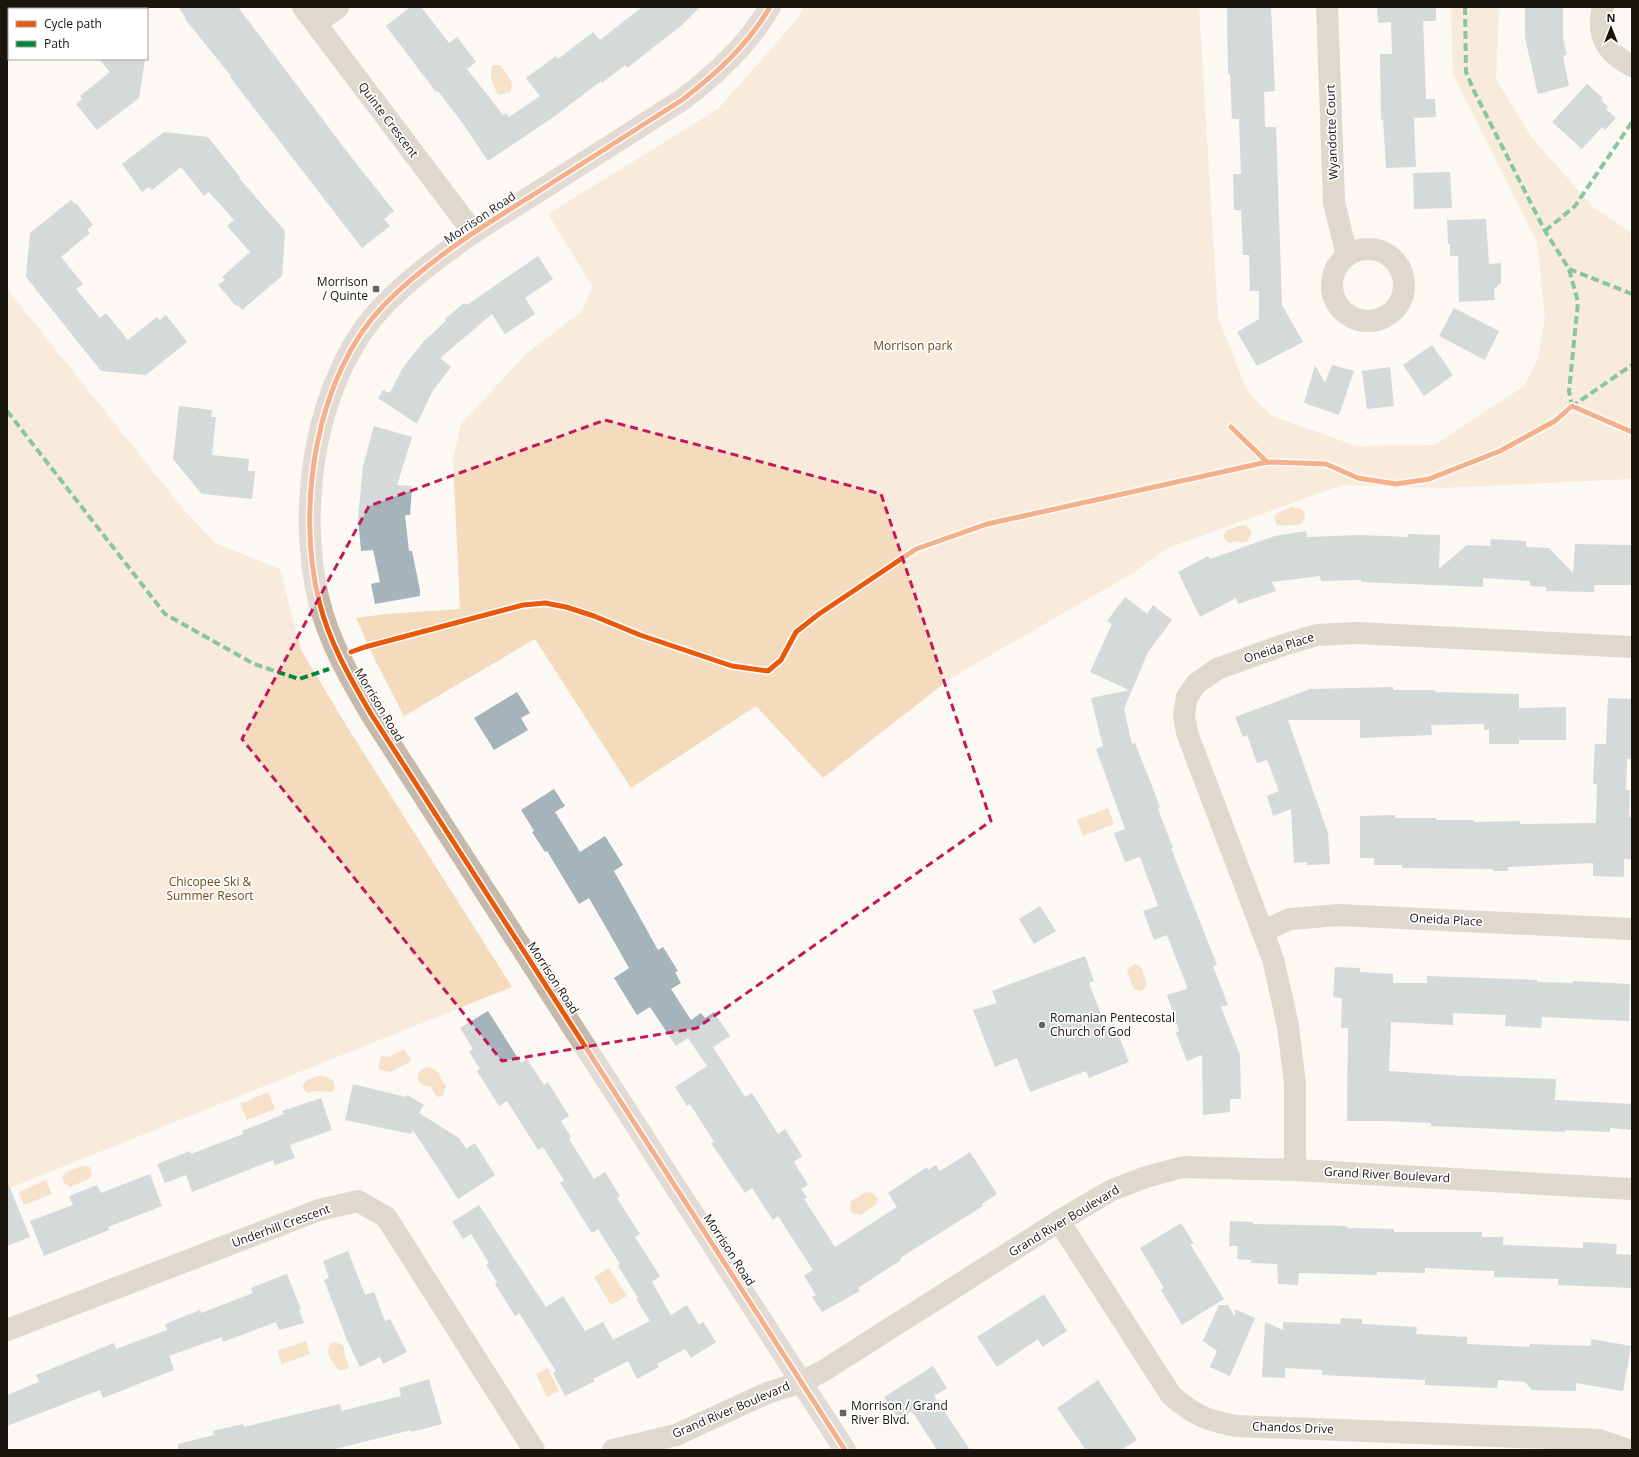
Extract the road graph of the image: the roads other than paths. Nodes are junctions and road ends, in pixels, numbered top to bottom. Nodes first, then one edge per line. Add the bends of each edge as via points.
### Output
1 (303, 7) edge
2 (338, 7) edge
3 (770, 7) edge
4 (1327, 7) edge
5 (1603, 7) edge
6 (316, 24) junction
7 (1632, 66) edge
8 (473, 232) junction
9 (1347, 255) dead end
10 (1632, 647) edge
11 (1632, 929) edge
12 (1263, 931) junction
13 (1295, 1170) junction
14 (1632, 1189) edge
15 (1059, 1221) junction
16 (7, 1330) edge
17 (802, 1382) junction
18 (1420, 1442) edge
19 (534, 1450) edge
20 (613, 1450) edge
21 (845, 1450) edge
22 (1628, 1450) edge

1 - 6 street, Quinte Crescent
2 - 6 street
3 - 8 street, Morrison Road via 741,47 720,69 682,100
4 - 9 street, Wyandotte Court via 1334,203
5 - 7 street via 1600,19 1602,34 1608,48 1619,59
6 - 8 street, Quinte Crescent
8 - 17 street, Morrison Road via 405,285 383,306 358,337 340,369 328,402 311,489 310,536 319,601 338,653 371,714
10 - 12 street, Oneida Place via 1357,634 1317,636 1286,644 1207,675 1196,684 1187,697 1184,715 1187,733
11 - 12 street, Oneida Place via 1339,915 1290,919
12 - 13 street, Oneida Place via 1273,959 1288,1026 1295,1084
13 - 14 street, Grand River Boulevard
13 - 15 street, Grand River Boulevard via 1184,1167 1146,1177 1112,1190
15 - 17 street, Grand River Boulevard via 831,1368
15 - 18 street, Chandos Drive via 1171,1395 1189,1411 1210,1421 1236,1426
16 - 19 street, Underhill Crescent via 319,1210 358,1201 386,1217
17 - 20 street, Grand River Boulevard via 767,1393 676,1435
17 - 21 street, Morrison Road
18 - 22 street, Chandos Drive via 1599,1440

